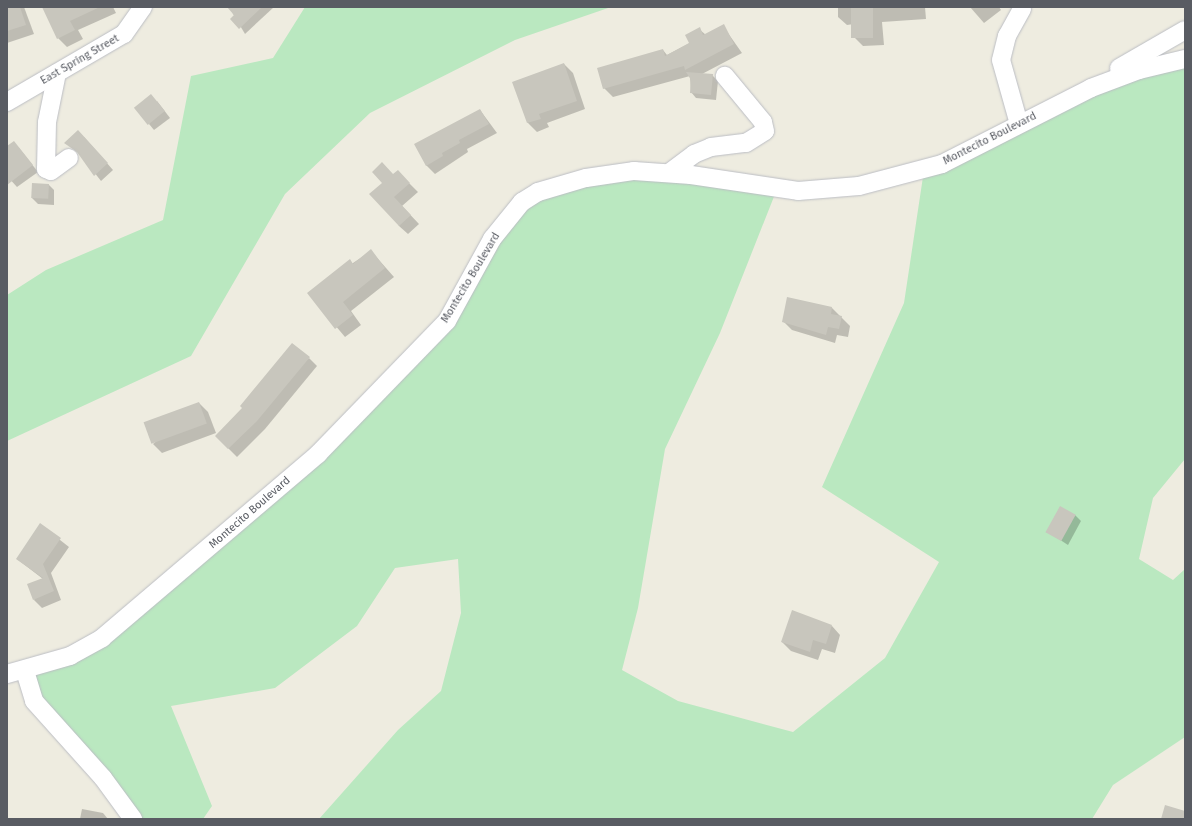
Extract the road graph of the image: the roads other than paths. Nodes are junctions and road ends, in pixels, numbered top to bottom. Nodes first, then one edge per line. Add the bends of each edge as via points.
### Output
1 (143, 7) edge
2 (1022, 9) dead end
3 (1185, 30) edge
4 (1185, 59) edge
5 (57, 73) junction
6 (725, 76) dead end
7 (1112, 79) junction
8 (7, 102) edge
9 (1020, 124) junction
10 (69, 158) dead end
11 (669, 173) junction
12 (25, 671) junction
13 (7, 674) edge
14 (132, 819) edge

1 - 5 street, East Spring Street via 124,34
2 - 9 street via 1007,36 1001,60
3 - 7 street via 1121,65
4 - 7 street, Montecito Boulevard
5 - 8 street, East Spring Street
5 - 10 street via 46,129 46,168 51,171
6 - 11 street via 763,122 765,131 746,143 711,147 694,154
7 - 9 street, Montecito Boulevard
9 - 11 street, Montecito Boulevard via 942,164 859,186 798,191
11 - 12 street, Montecito Boulevard via 634,171 586,178 538,192 522,202 492,239 447,321 318,454 108,634 70,656
12 - 13 street, Montecito Boulevard
12 - 14 street via 34,700 103,778

